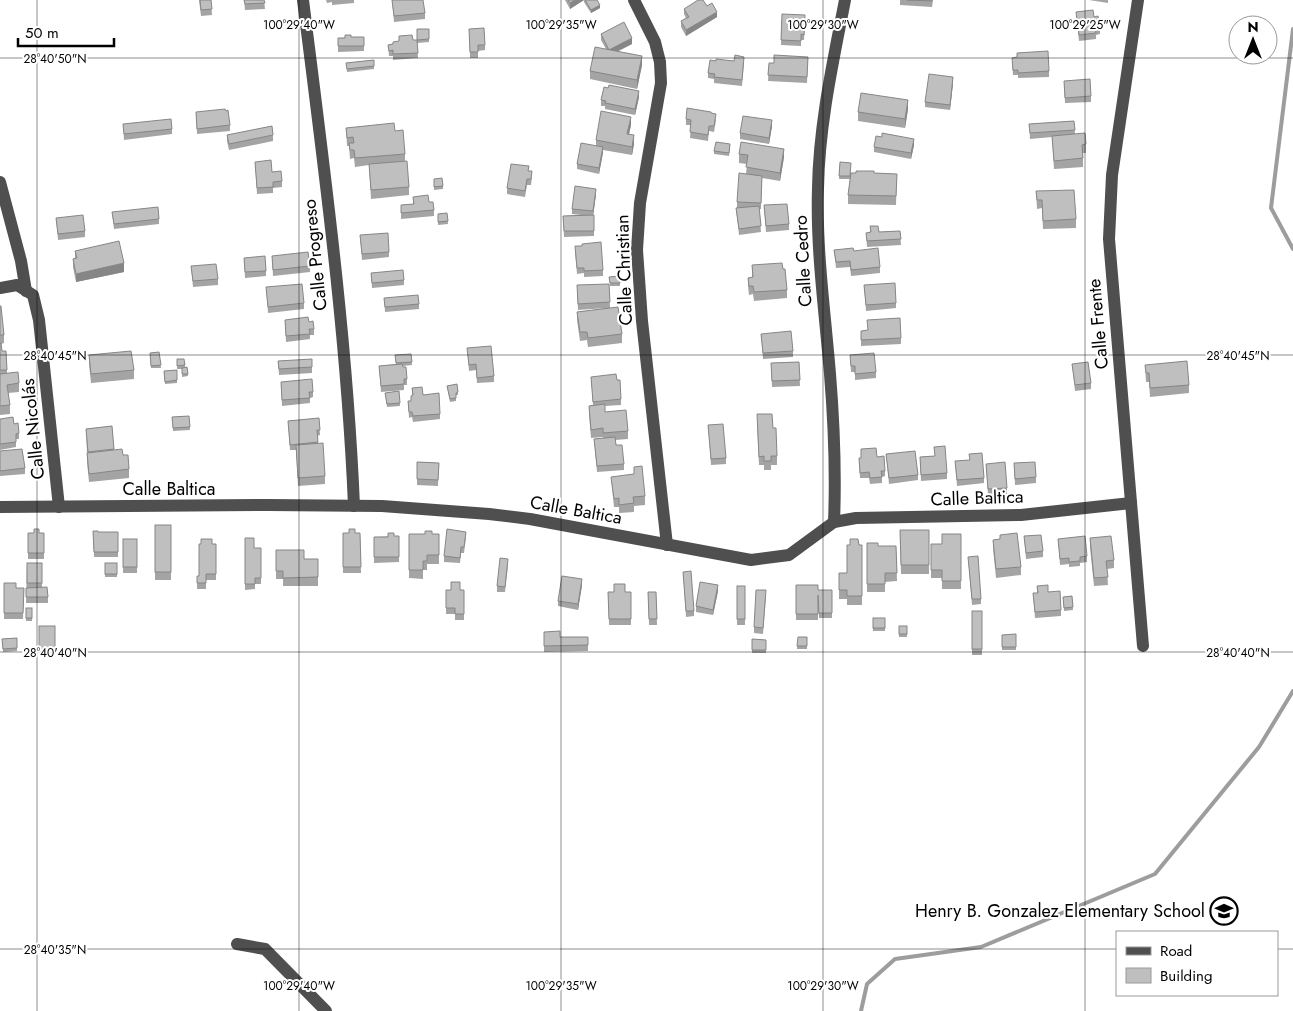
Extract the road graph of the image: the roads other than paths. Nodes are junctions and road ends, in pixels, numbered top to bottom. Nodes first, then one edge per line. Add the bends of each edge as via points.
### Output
1 (303, 0) edge
2 (634, 0) edge
3 (846, 0) edge
4 (1138, 0) edge
5 (0, 182) edge
6 (0, 288) edge
7 (26, 290) junction
8 (1131, 503) junction
9 (354, 506) junction
10 (0, 507) edge
11 (59, 507) junction
12 (834, 522) junction
13 (667, 544) junction
14 (1142, 646) dead end
15 (237, 944) dead end
16 (326, 1011) edge

1 - 9 street, Calle Progreso via 336,276 352,443
2 - 13 street, Calle Christian via 655,42 660,62 661,83 640,203 637,250
3 - 12 street, Calle Cedro via 819,150 818,189 821,284 835,461
4 - 8 street, Calle Frente via 1112,175 1109,240
5 - 7 street, Calle Nicolás
6 - 7 street via 17,285
7 - 11 street, Calle Nicolás via 33,295 39,320
8 - 12 street, Calle Baltica via 1021,515 871,517
8 - 14 street, Calle Frente
9 - 11 street, Calle Baltica
9 - 13 street, Calle Baltica via 530,519
10 - 11 street, Calle Baltica
12 - 13 street, Calle Baltica via 789,555 751,560
15 - 16 street via 265,949

